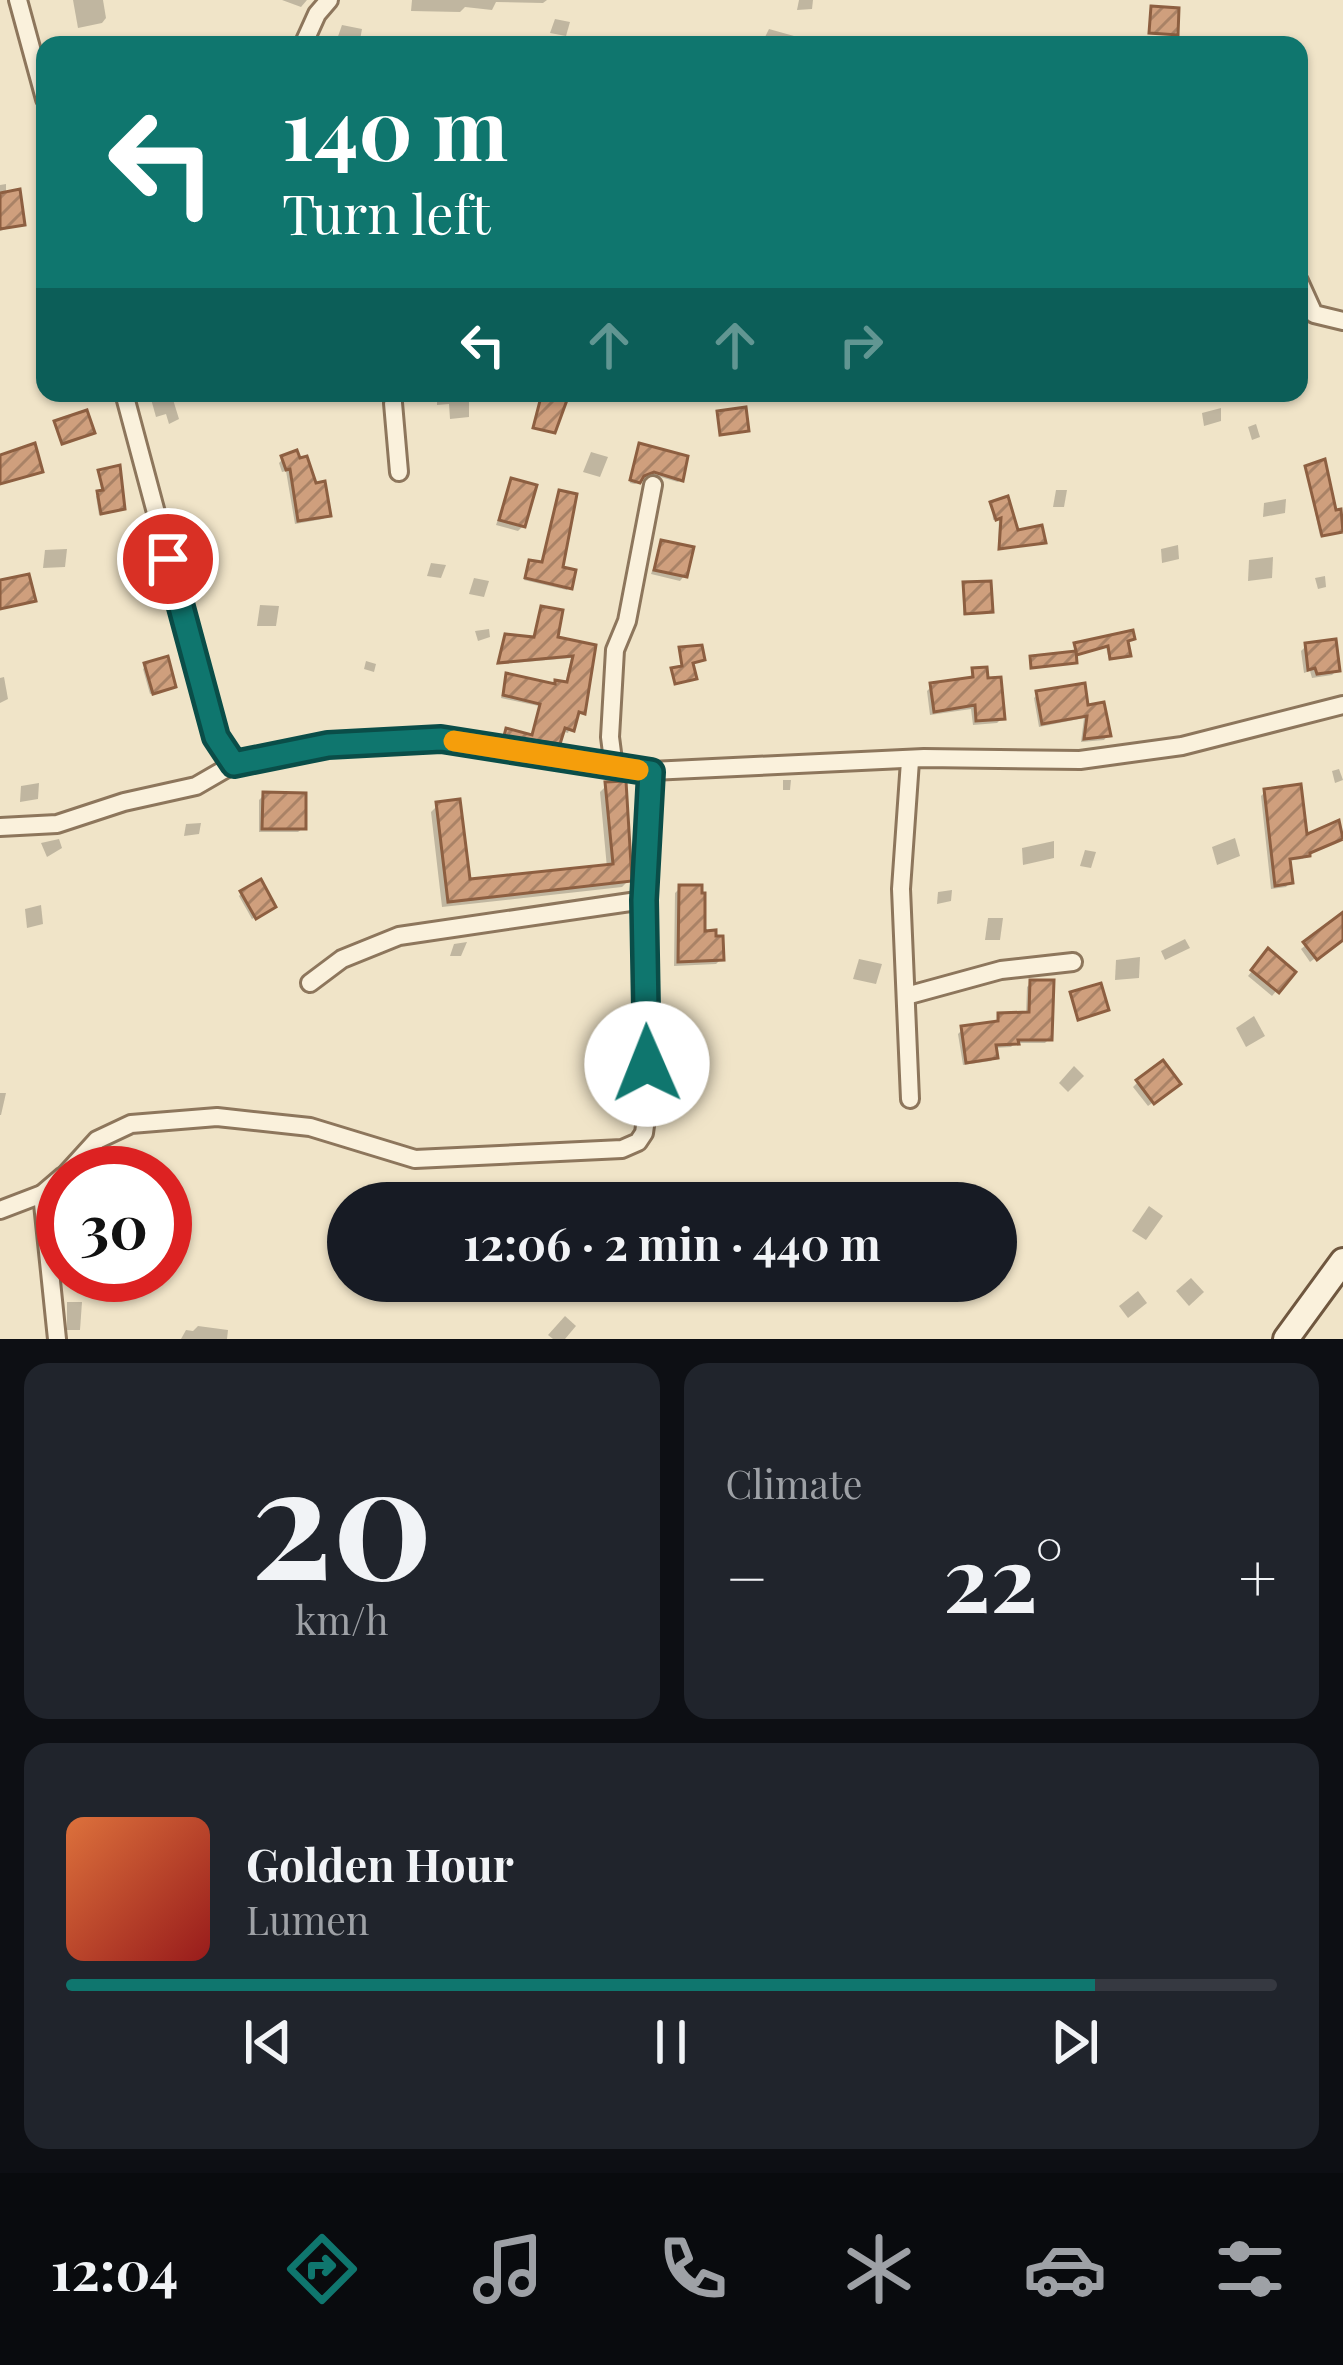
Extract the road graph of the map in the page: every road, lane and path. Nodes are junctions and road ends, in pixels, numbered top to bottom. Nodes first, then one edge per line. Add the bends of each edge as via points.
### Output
1 (19, 0) edge
2 (329, 0) edge
3 (307, 36) edge
4 (36, 65) edge
5 (1308, 301) edge
6 (1343, 321) edge
7 (126, 402) edge
8 (393, 403) dead end
9 (399, 472) dead end
10 (653, 485) dead end
11 (1343, 705) edge
12 (910, 761) junction
13 (234, 764) junction
14 (614, 768) junction
15 (651, 772) junction
16 (0, 827) edge
17 (644, 900) junction
18 (1073, 962) dead end
19 (310, 983) dead end
20 (905, 996) junction
21 (910, 1099) dead end
22 (91, 1146) edge
23 (36, 1195) edge
24 (0, 1210) edge
25 (1343, 1261) edge
26 (1335, 1290) edge
27 (53, 1302) edge
28 (57, 1339) edge
29 (1286, 1339) edge

1 - 4 street
2 - 3 street
5 - 6 street via 1314,314
7 - 13 street via 216,737
8 - 9 street
10 - 14 street via 615,650
11 - 12 street via 1182,746 1080,760
12 - 15 street
12 - 20 street
13 - 14 street via 328,745 441,739
13 - 16 street via 196,786 57,824
14 - 15 street
15 - 17 street
17 - 19 street via 399,936 342,959
17 - 22 street via 648,1104 638,1142 415,1159 310,1127 217,1117 131,1124
18 - 20 street via 1001,970
20 - 21 street
23 - 24 street
25 - 26 street
26 - 29 street
27 - 28 street

